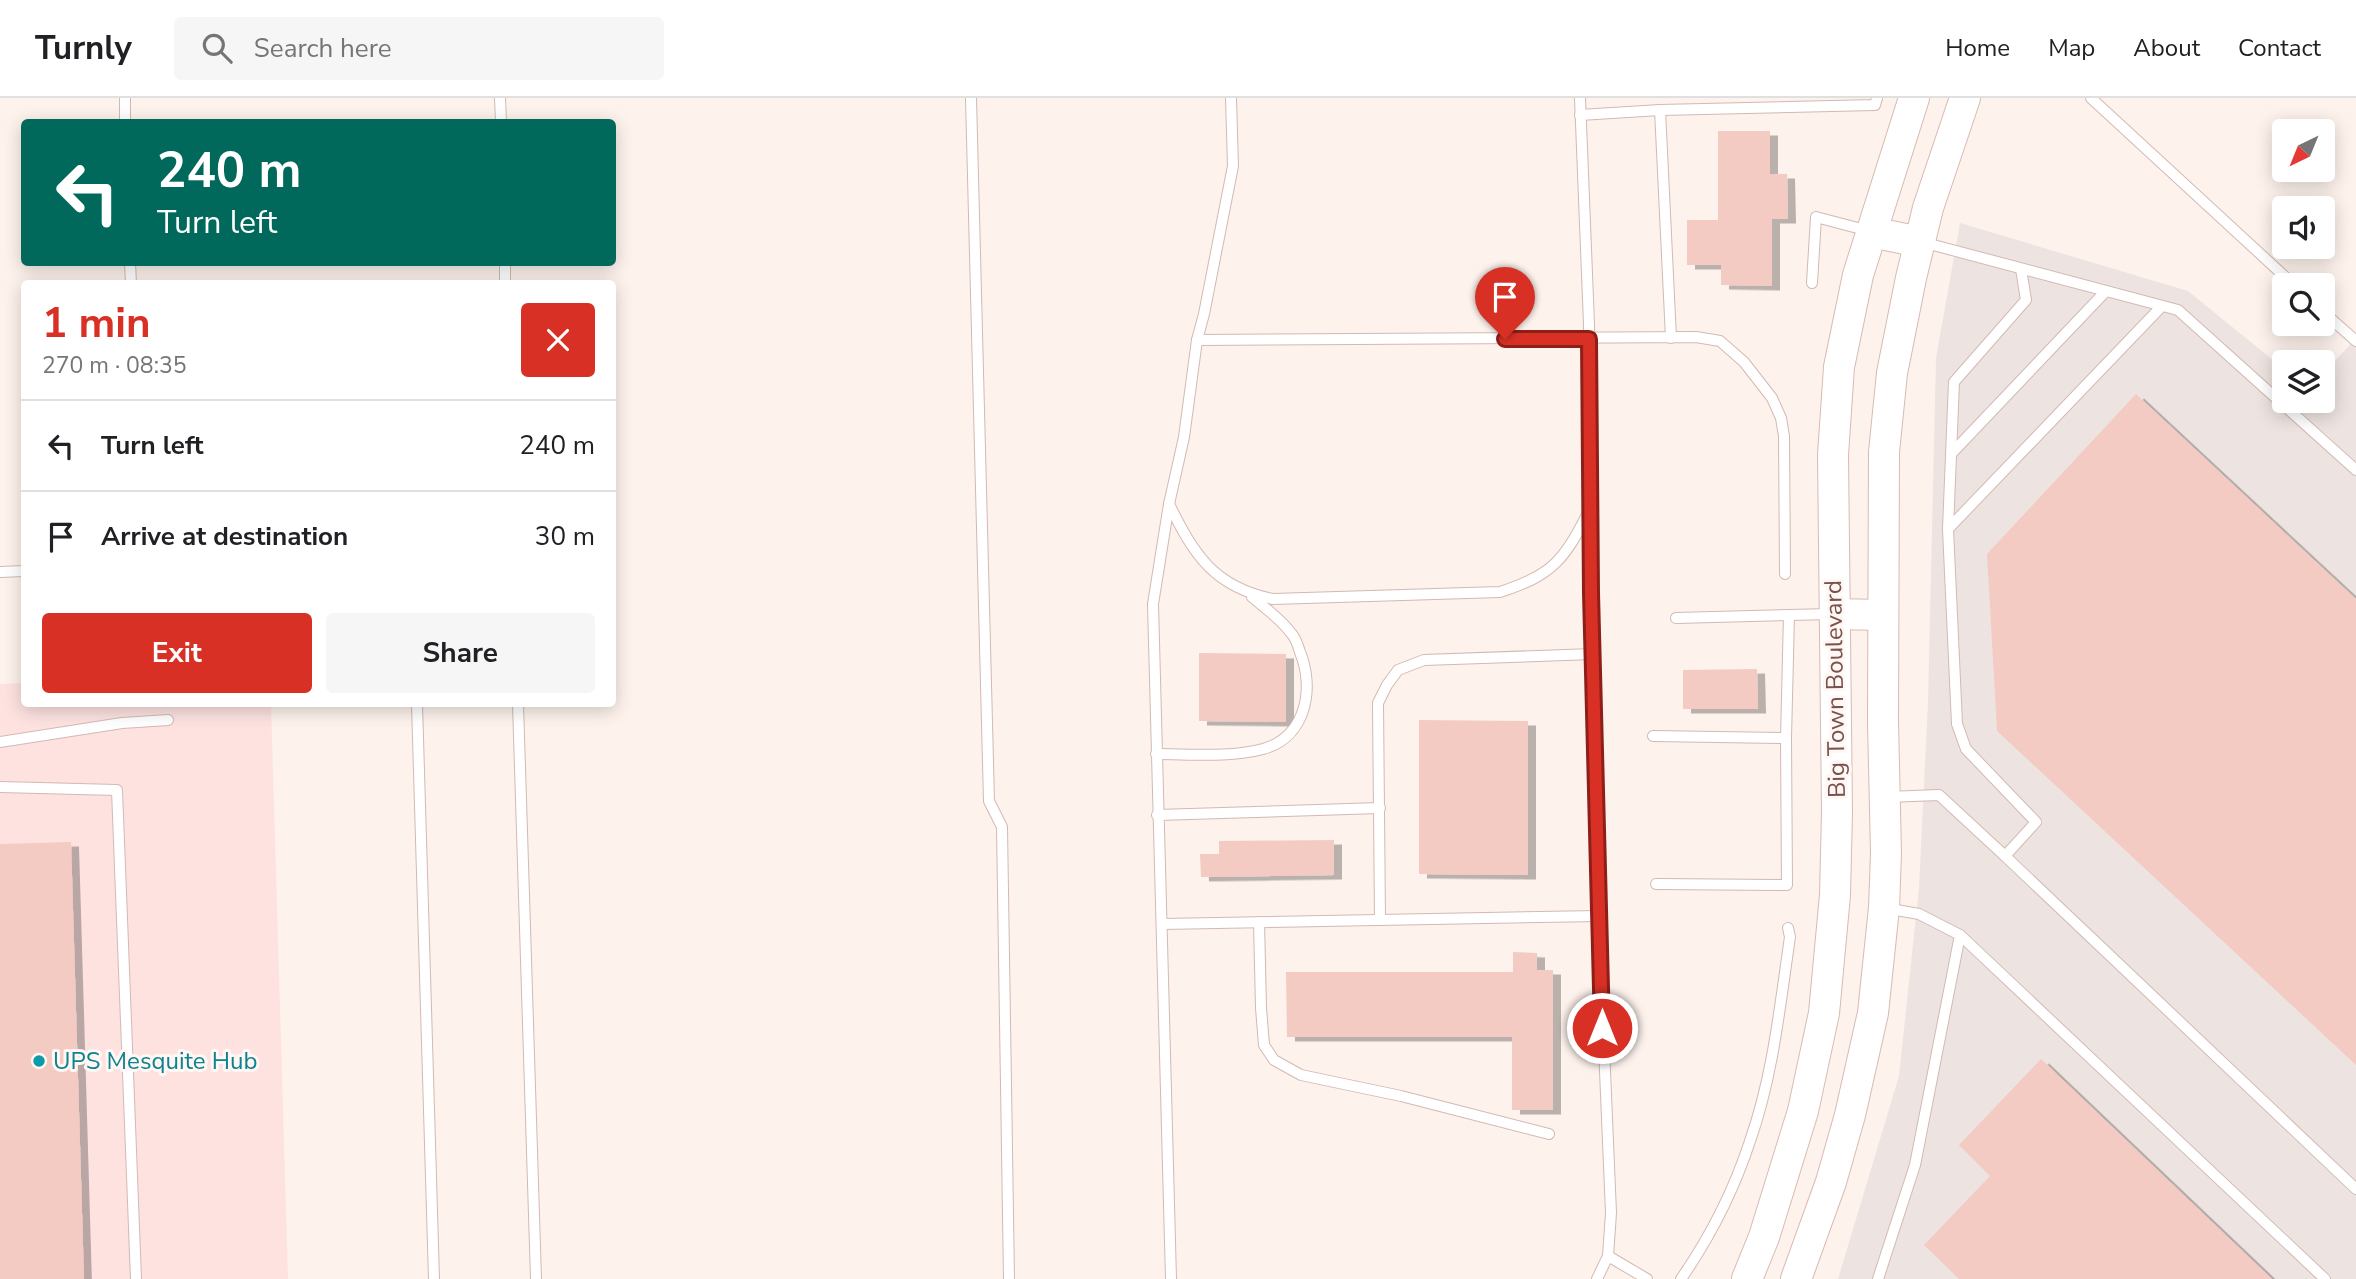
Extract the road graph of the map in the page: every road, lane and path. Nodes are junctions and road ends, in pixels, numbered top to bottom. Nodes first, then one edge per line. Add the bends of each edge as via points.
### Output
1 (125, 98) edge
2 (500, 98) edge
3 (971, 98) edge
4 (1231, 98) edge
5 (1580, 98) edge
6 (1877, 98) edge
7 (1914, 98) edge
8 (1965, 98) edge
9 (2091, 98) edge
10 (1660, 110) junction
11 (1580, 115) junction
12 (125, 119) edge
13 (501, 119) edge
14 (1871, 232) junction
15 (1920, 242) junction
16 (2021, 269) junction
17 (2281, 273) edge
18 (1812, 283) dead end
19 (2106, 291) junction
20 (2162, 306) junction
21 (2335, 323) edge
22 (1671, 338) junction
23 (1589, 339) junction
24 (1197, 340) junction
25 (2356, 341) edge
26 (1951, 454) junction
27 (2356, 470) edge
28 (1169, 504) junction
29 (1590, 508) junction
30 (1948, 529) junction
31 (21, 571) edge
32 (0, 572) edge
33 (1786, 574) dead end
34 (1247, 593) junction
35 (1834, 614) junction
36 (1789, 615) junction
37 (1883, 615) junction
38 (1676, 618) dead end
39 (1592, 654) junction
40 (417, 707) edge
41 (518, 707) edge
42 (168, 720) dead end
43 (1653, 736) dead end
44 (1786, 738) junction
45 (0, 742) edge
46 (1156, 754) junction
47 (0, 787) edge
48 (1886, 797) junction
49 (1380, 808) junction
50 (1157, 815) junction
51 (2005, 856) junction
52 (1656, 884) dead end
53 (1884, 908) junction
54 (1599, 916) junction
55 (1380, 920) junction
56 (1259, 922) junction
57 (1162, 924) junction
58 (1788, 928) dead end
59 (1960, 935) junction
60 (1549, 1134) dead end
61 (2356, 1189) edge
62 (1608, 1256) junction
63 (136, 1279) edge
64 (434, 1279) edge
65 (536, 1279) edge
66 (1009, 1279) edge
67 (1171, 1279) edge
68 (1597, 1279) edge
69 (1647, 1279) edge
70 (1681, 1279) edge
71 (1747, 1279) edge
72 (1797, 1279) edge
73 (1878, 1279) edge
74 (2325, 1279) edge

1 - 12 lane
2 - 13 lane
3 - 66 lane via 989,801 1003,827
4 - 24 lane via 1233,166
5 - 11 lane
6 - 10 lane via 1875,105
7 - 14 main road, Big Town Boulevard
8 - 15 main road, Big Town Boulevard
9 - 17 lane
10 - 11 lane
10 - 22 lane
11 - 23 lane
14 - 15 main road
14 - 18 lane via 1816,217
14 - 35 main road, Big Town Boulevard via 1839,367 1833,455
15 - 16 lane
15 - 37 main road, Big Town Boulevard via 1892,373 1884,452
16 - 19 lane
16 - 26 lane via 2026,300 1954,382
19 - 20 lane
19 - 26 lane
20 - 27 lane via 2178,310
20 - 30 lane
21 - 25 lane
22 - 23 lane
22 - 33 lane via 1720,341 1744,362 1772,398 1784,436
23 - 24 lane
23 - 29 lane
24 - 28 lane via 1184,437
26 - 30 lane
28 - 34 lane via 1201,560 1217,576
28 - 46 lane via 1153,604
29 - 34 lane via 1555,565 1528,583 1500,592 1273,599
29 - 39 lane
30 - 51 lane via 1957,724 1966,749 2036,822
31 - 32 lane
34 - 46 lane via 1293,634 1306,667 1306,707 1296,725 1281,741 1263,749
35 - 36 lane
35 - 37 main road
35 - 71 main road, Big Town Boulevard via 1835,895 1824,1013 1803,1111
36 - 38 lane
36 - 44 lane
37 - 48 main road, Big Town Boulevard
39 - 49 lane via 1424,660 1398,670 1378,703
39 - 54 lane
40 - 64 lane
41 - 65 lane
42 - 45 lane
43 - 44 lane
44 - 52 lane via 1787,886
46 - 50 lane
47 - 63 lane via 117,790
48 - 51 lane via 1939,795
48 - 53 main road, Big Town Boulevard
49 - 50 lane
49 - 55 lane
50 - 57 lane
51 - 61 lane
53 - 59 lane via 1919,914
53 - 72 main road, Big Town Boulevard via 1873,1013 1850,1115
54 - 55 lane
54 - 62 lane via 1611,1213
55 - 56 lane
56 - 57 lane
56 - 60 lane via 1264,1045 1274,1060 1301,1075
57 - 67 lane
58 - 70 lane via 1778,1017 1751,1141 1725,1203
59 - 73 lane via 1916,1165
59 - 74 lane
62 - 68 lane
62 - 69 lane

